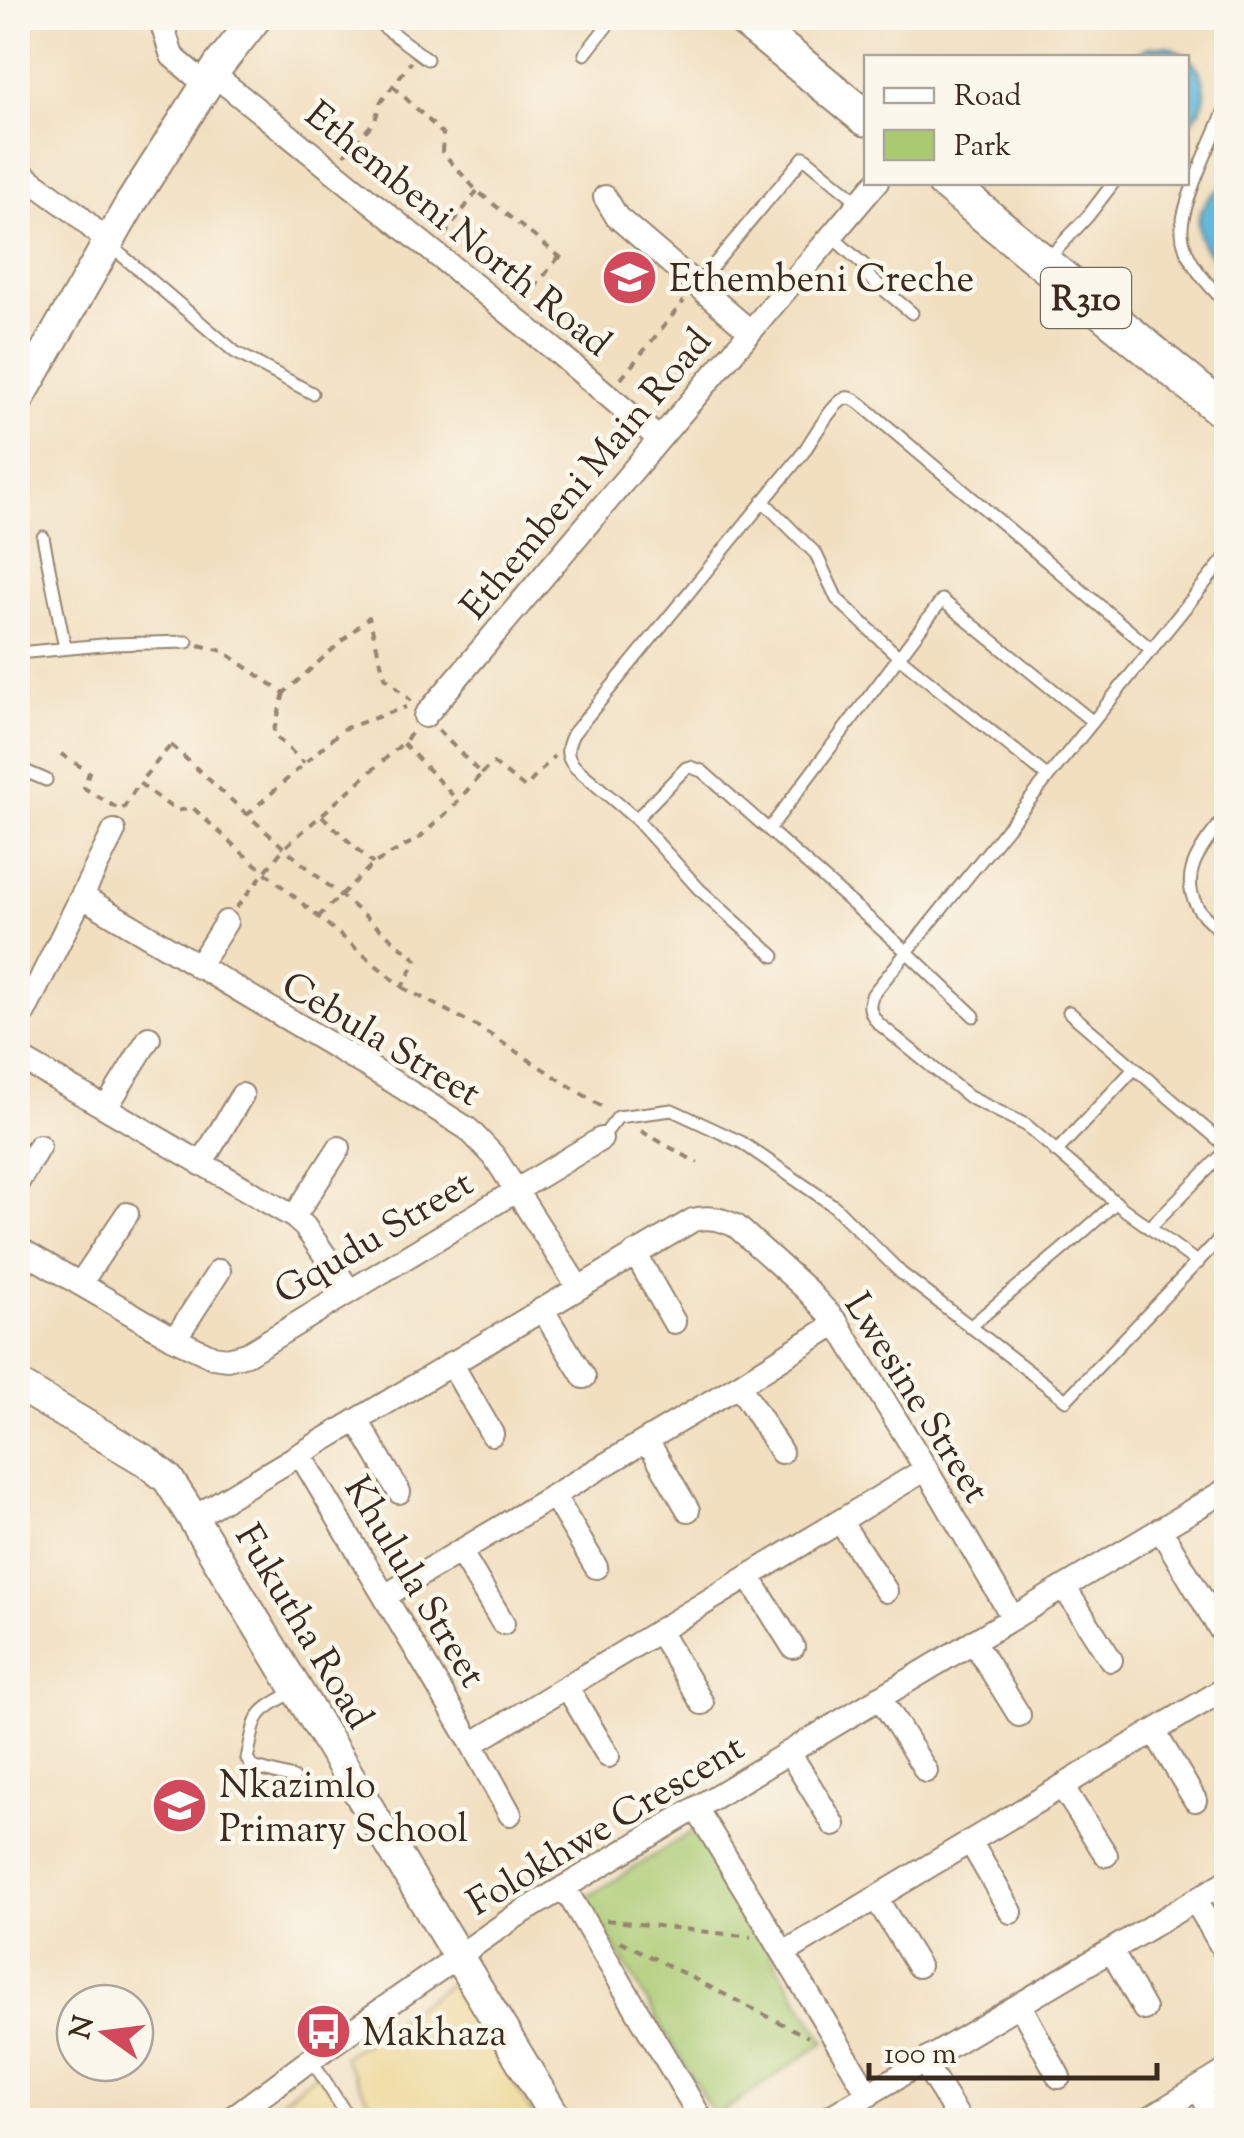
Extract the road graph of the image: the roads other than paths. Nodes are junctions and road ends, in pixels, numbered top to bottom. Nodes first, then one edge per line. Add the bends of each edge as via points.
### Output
1 (160, 18) edge
2 (256, 18) edge
3 (372, 18) edge
4 (613, 18) edge
5 (743, 18) edge
6 (585, 54) dead end
7 (422, 56) road end
8 (210, 80) junction
9 (1226, 107) edge
10 (864, 116) edge
11 (18, 171) edge
12 (874, 185) edge
13 (949, 185) edge
14 (1112, 185) edge
15 (605, 197) dead end
16 (860, 203) junction
17 (832, 236) junction
18 (108, 243) junction
19 (1044, 264) junction
20 (697, 285) junction
21 (1226, 303) edge
22 (912, 313) dead end
23 (750, 331) junction
24 (312, 393) dead end
25 (18, 398) edge
26 (1226, 413) edge
27 (659, 439) junction
28 (763, 500) junction
29 (43, 537) dead end
30 (1226, 558) edge
31 (187, 642) road end
32 (65, 648) junction
33 (1152, 650) junction
34 (18, 653) edge
35 (899, 658) junction
36 (425, 716) road end
37 (1093, 722) junction
38 (18, 768) edge
39 (1048, 777) junction
40 (46, 780) dead end
41 (1226, 816) edge
42 (636, 819) junction
43 (118, 821) road end
44 (770, 829) junction
45 (83, 897) junction
46 (226, 922) road end
47 (1226, 936) edge
48 (907, 952) junction
49 (774, 956) dead end
50 (198, 966) junction
51 (1069, 1012) dead end
52 (974, 1016) dead end
53 (18, 1025) edge
54 (149, 1038) dead end
55 (18, 1057) edge
56 (1135, 1068) junction
57 (242, 1095) dead end
58 (106, 1108) junction
59 (601, 1139) joint
60 (39, 1146) dead end
61 (339, 1148) dead end
62 (1226, 1148) edge
63 (1056, 1152) junction
64 (201, 1164) junction
65 (18, 1182) edge
66 (516, 1191) junction
67 (1116, 1202) junction
68 (127, 1214) dead end
69 (294, 1217) junction
70 (1149, 1228) junction
71 (1226, 1232) edge
72 (18, 1248) edge
73 (635, 1254) junction
74 (1198, 1264) junction
75 (219, 1271) dead end
76 (80, 1284) junction
77 (578, 1287) junction
78 (350, 1291) junction
79 (542, 1309) junction
80 (674, 1322) dead end
81 (837, 1323) junction
82 (970, 1327) junction
83 (175, 1340) junction
84 (451, 1363) junction
85 (584, 1377) dead end
86 (739, 1385) junction
87 (18, 1391) edge
88 (356, 1420) junction
89 (492, 1434) dead end
90 (647, 1440) junction
91 (781, 1452) dead end
92 (300, 1454) junction
93 (926, 1469) junction
94 (1226, 1490) edge
95 (399, 1492) dead end
96 (554, 1496) junction
97 (688, 1510) dead end
98 (193, 1518) junction
99 (840, 1521) junction
100 (1160, 1529) junction
101 (460, 1552) junction
102 (596, 1567) dead end
103 (749, 1577) junction
104 (1064, 1587) junction
105 (886, 1591) dead end
106 (385, 1596) junction
107 (1012, 1618) junction
108 (503, 1623) dead end
109 (1224, 1630) edge
110 (659, 1631) junction
111 (974, 1641) junction
112 (793, 1646) dead end
113 (1111, 1660) dead end
114 (567, 1687) junction
115 (1226, 1688) edge
116 (297, 1690) junction
117 (880, 1697) junction
118 (702, 1702) dead end
119 (1019, 1715) dead end
120 (1154, 1731) junction
121 (472, 1744) junction
122 (789, 1752) junction
123 (608, 1756) dead end
124 (926, 1771) dead end
125 (293, 1778) dead end
126 (1062, 1786) junction
127 (1195, 1800) dead end
128 (696, 1808) junction
129 (510, 1814) dead end
130 (834, 1825) dead end
131 (970, 1841) junction
132 (1106, 1855) dead end
133 (1226, 1882) edge
134 (564, 1887) junction
135 (876, 1898) junction
136 (1195, 1900) junction
137 (1011, 1912) dead end
138 (780, 1946) junction
139 (1111, 1950) junction
140 (1226, 1954) edge
141 (458, 1955) junction
142 (918, 1966) dead end
143 (1020, 2004) junction
144 (1144, 2008) dead end
145 (311, 2059) junction
146 (924, 2062) junction
147 (1226, 2071) edge
148 (1059, 2077) dead end
149 (1198, 2089) junction
150 (868, 2094) junction
151 (241, 2117) edge
152 (350, 2120) edge
153 (557, 2120) edge
154 (702, 2120) edge
155 (829, 2120) edge
156 (960, 2120) edge
157 (1146, 2120) edge
158 (1216, 2120) edge

1 - 8 street, Ethembeni North Road via 172,56
2 - 8 street
3 - 7 lane
4 - 6 lane
5 - 10 main road
8 - 18 street
8 - 27 street, Ethembeni North Road via 331,170
9 - 21 lane via 1182,215 1187,252
11 - 18 street
12 - 16 street, Ethembeni Main Road
13 - 19 main road, R310
14 - 19 lane
15 - 20 street via 617,216
16 - 17 street, Ethembeni Main Road
16 - 20 lane via 804,158
17 - 22 lane
17 - 23 street, Ethembeni Main Road
18 - 24 lane via 236,352
18 - 25 street
19 - 26 main road, R310
20 - 23 street
23 - 27 street, Ethembeni Main Road
27 - 36 street, Ethembeni Main Road
28 - 33 lane via 829,414 853,399
28 - 35 lane via 816,554 837,600
28 - 42 lane via 566,752
29 - 32 lane
30 - 33 lane
31 - 32 lane
32 - 34 lane
33 - 37 lane
35 - 37 lane via 942,600
35 - 39 lane
35 - 44 lane
37 - 39 lane
38 - 40 lane
39 - 48 lane
41 - 47 lane via 1190,874 1199,911
42 - 44 lane via 690,766
42 - 49 lane via 699,889
43 - 45 street
44 - 48 lane
45 - 50 street, Cebula Street
45 - 53 street
46 - 50 street
48 - 52 lane
48 - 63 lane via 873,994 870,1014 969,1097 1026,1125
50 - 66 street, Cebula Street via 468,1129
51 - 56 lane
54 - 58 street
55 - 58 street
56 - 62 lane
56 - 63 lane
57 - 64 street
58 - 64 street
59 - 66 street, Gqudu Street
59 - 82 lane via 618,1117 672,1110 741,1142 834,1206 901,1273
60 - 65 street
61 - 69 street
62 - 70 lane
63 - 67 lane
64 - 69 street
66 - 77 street, Cebula Street
66 - 78 street, Gqudu Street
67 - 70 lane
67 - 82 lane
68 - 76 street
69 - 78 street
70 - 74 lane
71 - 74 lane
72 - 76 street, Gqudu Street
73 - 77 street, Lwesine Street
73 - 80 street
73 - 81 street, Lwesine Street via 693,1220 723,1220
74 - 82 lane via 1066,1400
75 - 83 street, Gqudu Street
76 - 83 street, Gqudu Street
77 - 79 street, Lwesine Street
78 - 83 street, Gqudu Street via 241,1356 213,1357
79 - 84 street, Lwesine Street
79 - 85 street
81 - 86 street
81 - 93 street, Lwesine Street
84 - 88 street, Lwesine Street
84 - 89 street
86 - 90 street
86 - 91 street
87 - 98 street, Fukutha Road via 146,1460 168,1479
88 - 92 street, Lwesine Street
88 - 95 street
90 - 96 street
90 - 97 street
92 - 98 street, Lwesine Street
92 - 106 street, Khulula Street
93 - 99 street, Khulula Street
93 - 107 street, Lwesine Street
94 - 100 street, Folokhwe Crescent
96 - 101 street
96 - 102 street
98 - 116 street, Fukutha Road
99 - 103 street, Khulula Street
99 - 105 street
100 - 104 street, Folokhwe Crescent
100 - 109 street
101 - 106 street
101 - 108 street
103 - 110 street, Khulula Street
103 - 112 street
104 - 107 street, Folokhwe Crescent
104 - 113 street
106 - 121 street, Khulula Street
107 - 111 street, Folokhwe Crescent
110 - 114 street, Khulula Street
110 - 118 street
111 - 117 street, Folokhwe Crescent
111 - 119 street
114 - 121 street, Khulula Street
114 - 123 street
115 - 120 street
116 - 125 lane via 259,1713 247,1759 252,1767
116 - 141 street, Fukutha Road
117 - 122 street, Folokhwe Crescent
117 - 124 street
120 - 126 street
120 - 127 street
121 - 129 street, Khulula Street
122 - 128 street, Folokhwe Crescent
122 - 130 street, Folokhwe Crescent
126 - 131 street
126 - 132 street
128 - 134 street, Folokhwe Crescent
128 - 138 street
131 - 135 street
131 - 137 street
133 - 136 street
134 - 141 street, Folokhwe Crescent
134 - 154 street
135 - 138 street
135 - 142 street
136 - 139 street
136 - 140 street
138 - 150 street
139 - 143 street
139 - 144 street
141 - 145 street, Folokhwe Crescent
141 - 153 street, Fukutha Road
143 - 146 street
143 - 148 street
145 - 151 street, Folokhwe Crescent
145 - 152 lane
146 - 150 street
146 - 156 street
147 - 149 street
149 - 157 street
149 - 158 street
150 - 155 street

